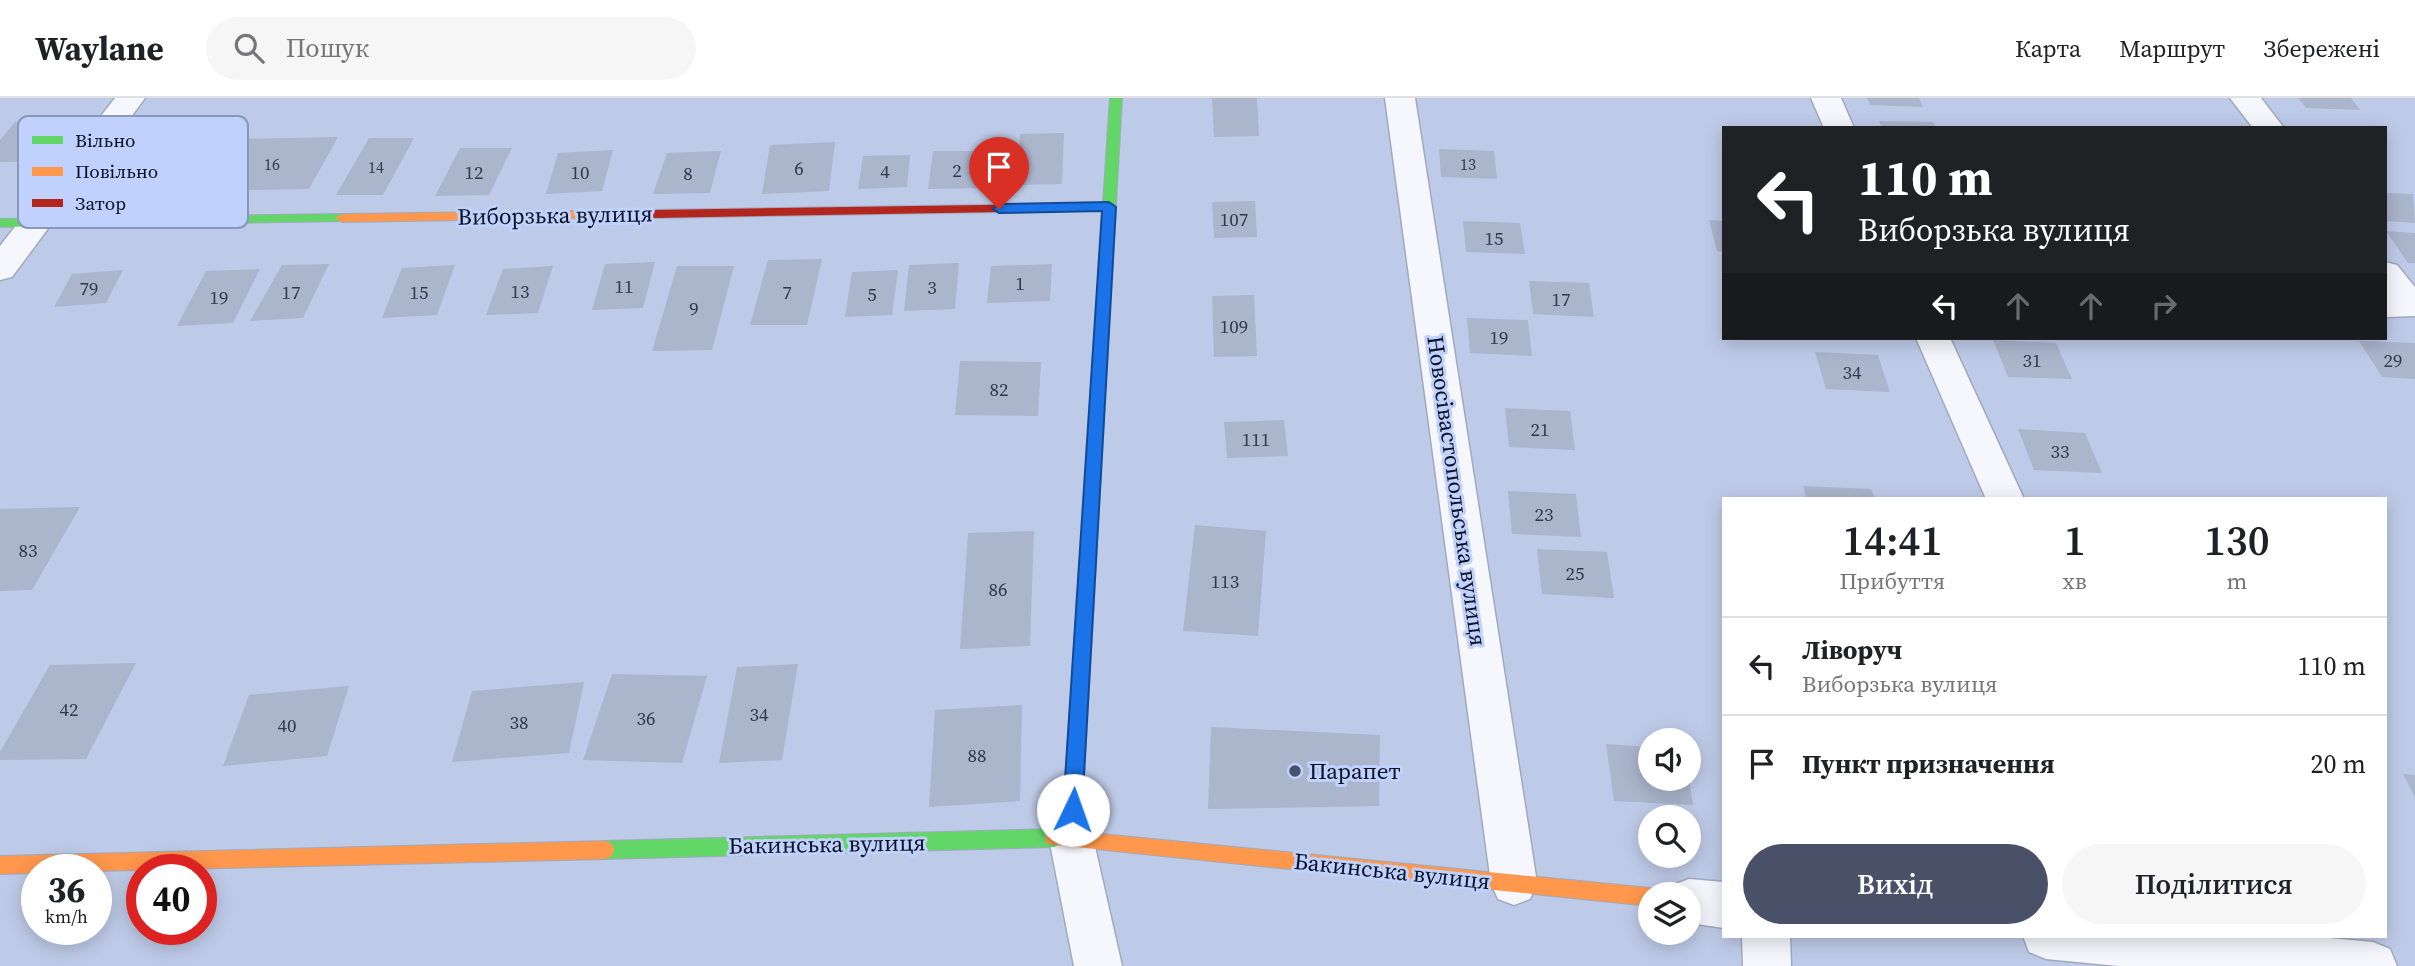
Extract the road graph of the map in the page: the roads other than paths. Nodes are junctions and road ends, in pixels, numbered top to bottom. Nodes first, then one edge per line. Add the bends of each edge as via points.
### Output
1 (130, 98) edge
2 (1116, 98) edge
3 (1400, 98) edge
4 (1826, 98) edge
5 (2245, 98) edge
6 (116, 116) edge
7 (1838, 126) edge
8 (2267, 126) edge
9 (1109, 207) junction
10 (248, 220) edge
11 (0, 223) edge
12 (18, 223) edge
13 (31, 228) edge
14 (0, 269) edge
15 (2387, 276) edge
16 (2387, 305) edge
17 (1934, 340) edge
18 (2004, 497) edge
19 (1071, 838) junction
20 (0, 864) edge
21 (1514, 883) junction
22 (1638, 896) edge
23 (1701, 902) edge
24 (1722, 905) edge
25 (1766, 938) edge
26 (2086, 938) edge
27 (2204, 944) edge
28 (1098, 966) edge
29 (1767, 966) edge
30 (2373, 966) edge

1 - 6 street
2 - 9 street
3 - 21 street, Новосівастопольська вулиця
4 - 7 street
5 - 8 street
9 - 10 street, Виборзька вулиця
9 - 19 street
11 - 12 street, Виборзька вулиця
13 - 14 street
15 - 16 street via 2410,305
17 - 18 street
19 - 20 street, Бакинська вулиця
19 - 21 street, Бакинська вулиця
19 - 28 street
21 - 22 street, Бакинська вулиця
23 - 24 street
25 - 29 street
26 - 27 street
27 - 30 street

